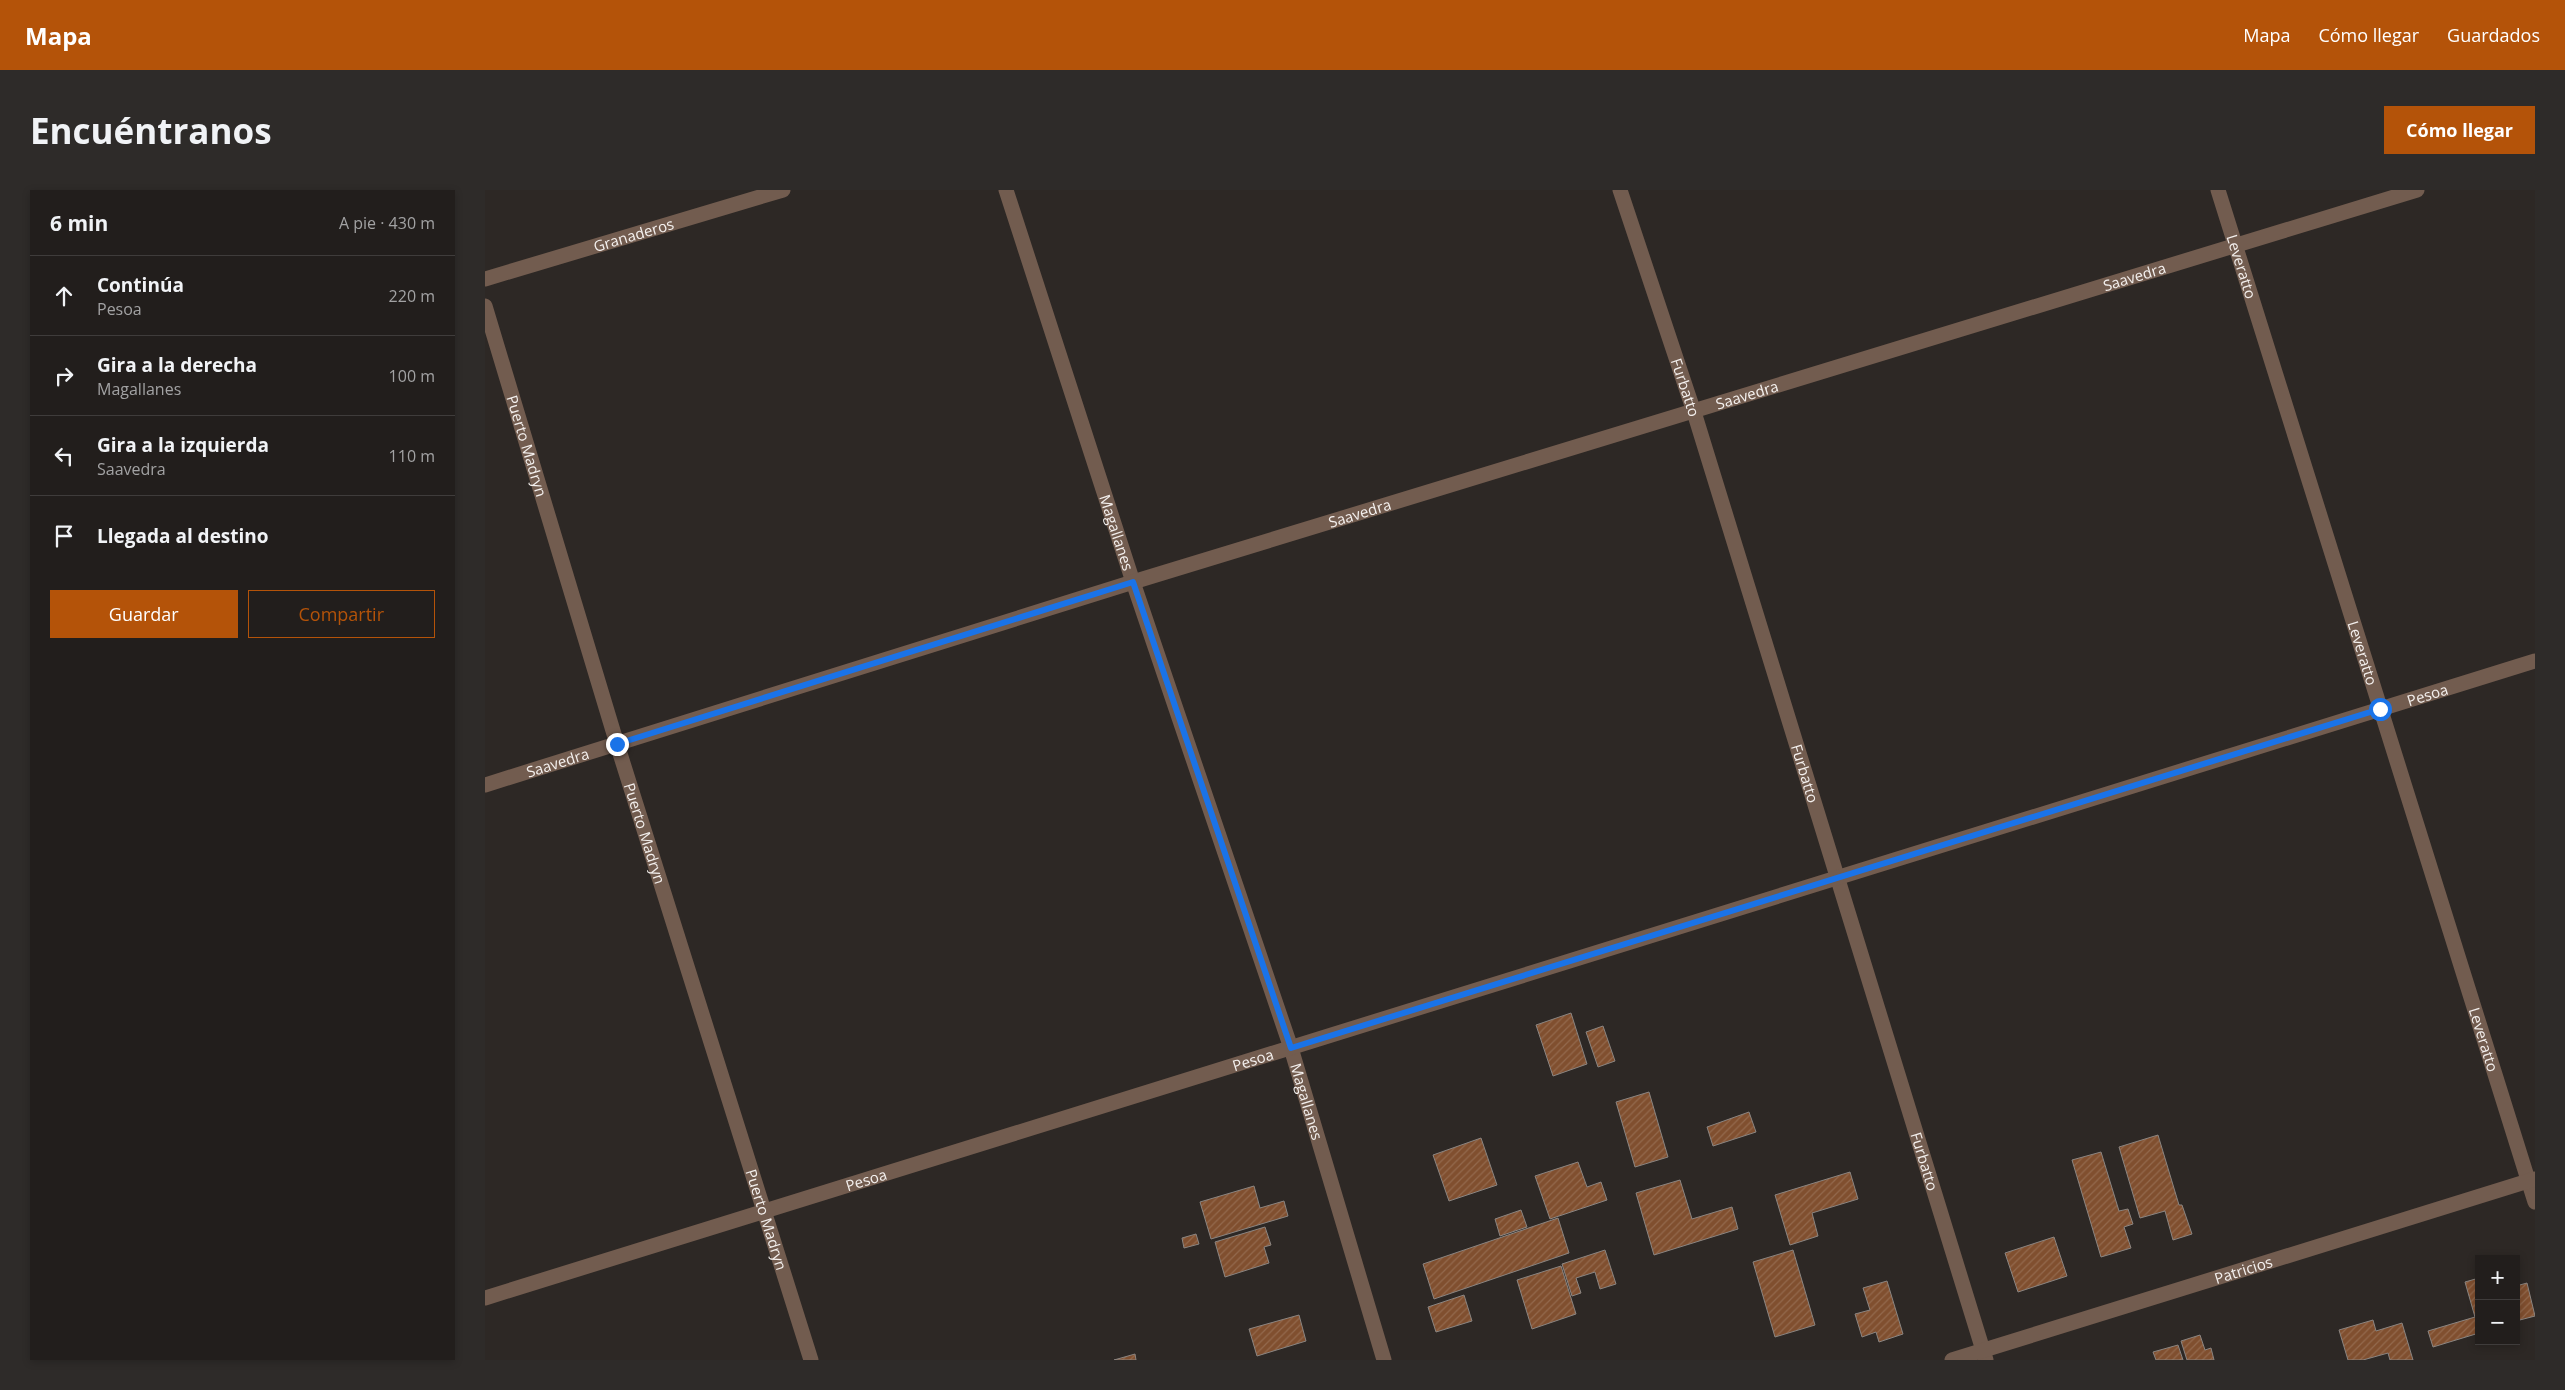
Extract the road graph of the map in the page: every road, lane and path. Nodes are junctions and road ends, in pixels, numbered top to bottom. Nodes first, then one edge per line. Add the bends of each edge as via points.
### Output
1 (783, 190) edge
2 (1006, 190) edge
3 (1620, 190) edge
4 (2217, 190) edge
5 (2417, 190) edge
6 (2235, 247) junction
7 (485, 279) edge
8 (485, 306) edge
9 (1694, 412) junction
10 (1133, 582) junction
11 (2535, 662) edge
12 (2380, 709) junction
13 (617, 744) junction
14 (485, 785) edge
15 (1837, 878) junction
16 (1291, 1048) junction
17 (2532, 1181) edge
18 (2535, 1202) edge
19 (765, 1211) junction
20 (485, 1298) edge
21 (1985, 1355) edge
22 (811, 1360) edge
23 (1384, 1360) edge
24 (1952, 1360) edge

1 - 7 street, Granaderos
2 - 10 street, Magallanes
3 - 9 street, Furbatto
4 - 6 street, Leveratto
5 - 6 street, Saavedra
6 - 9 street, Saavedra
6 - 12 street, Leveratto
8 - 13 street, Puerto Madryn
9 - 10 street, Saavedra
9 - 15 street, Furbatto
10 - 13 street, Saavedra
10 - 16 street, Magallanes
11 - 12 street, Pesoa
12 - 15 street, Pesoa
12 - 17 street, Leveratto
13 - 14 street, Saavedra
13 - 19 street, Puerto Madryn
15 - 16 street, Pesoa
15 - 21 street, Furbatto
16 - 19 street, Pesoa
16 - 23 street, Magallanes
17 - 18 street, Leveratto
17 - 21 street, Patricios
19 - 20 street, Pesoa
19 - 22 street, Puerto Madryn
21 - 24 street, Patricios

